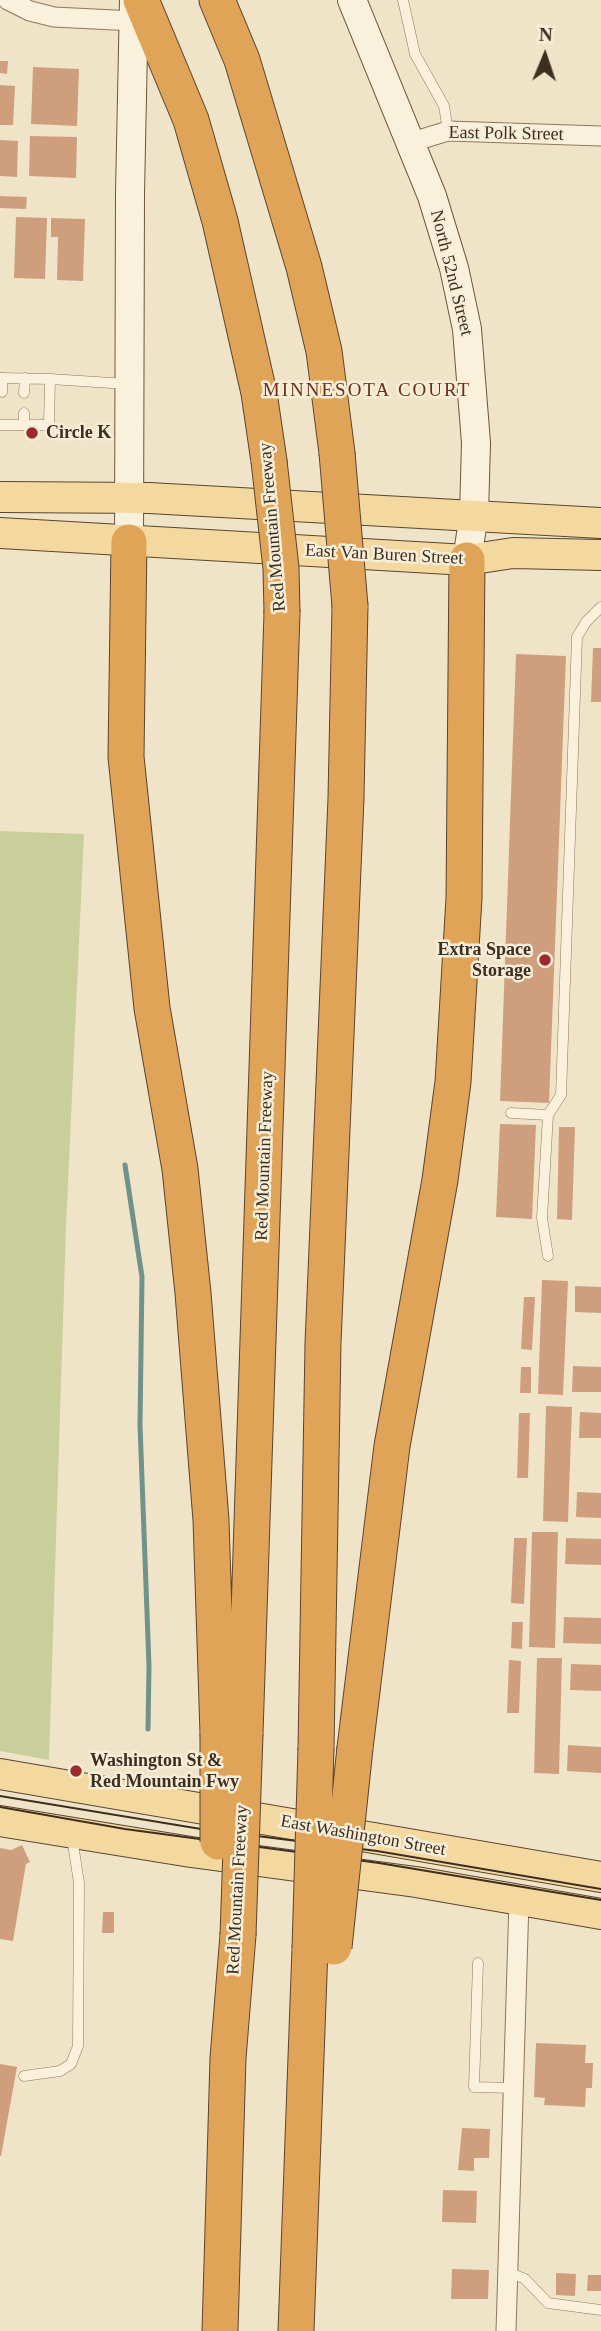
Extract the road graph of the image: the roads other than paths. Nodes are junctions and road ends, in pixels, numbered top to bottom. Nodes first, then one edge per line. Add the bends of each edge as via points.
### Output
1 (8, 0) edge
2 (216, 0) edge
3 (352, 0) edge
4 (402, 0) edge
5 (136, 7) edge
6 (447, 131) junction
7 (601, 136) edge
8 (412, 142) junction
9 (1, 378) edge
10 (24, 379) junction
11 (50, 379) junction
12 (131, 384) junction
13 (2, 392) dead end
14 (24, 393) dead end
15 (2, 411) dead end
16 (24, 413) dead end
17 (1, 425) edge
18 (24, 425) junction
19 (0, 497) edge
20 (130, 497) junction
21 (474, 514) junction
22 (601, 523) edge
23 (0, 533) edge
24 (129, 542) junction
25 (601, 555) edge
26 (467, 560) junction
27 (601, 607) edge
28 (511, 1113) dead end
29 (548, 1115) junction
30 (548, 1256) dead end
31 (232, 1734) junction
32 (0, 1774) edge
33 (0, 1821) edge
34 (71, 1833) junction
35 (601, 1877) edge
36 (519, 1900) junction
37 (601, 1914) edge
38 (322, 1947) junction
39 (478, 1963) dead end
40 (24, 2076) dead end
41 (512, 2088) junction
42 (508, 2271) junction
43 (601, 2310) edge
44 (220, 2331) edge
45 (296, 2331) edge
46 (506, 2331) edge

1 - 5 street via 54,17
2 - 38 highway, bridge via 242,61 304,267 324,351 350,606 324,1330 317,1748
3 - 8 main road, North 52nd Street
4 - 6 lane via 415,54 444,106
5 - 12 main road via 130,193
5 - 31 highway, Red Mountain Freeway, bridge via 181,94 220,221 260,393 281,568
6 - 7 street, East Polk Street
6 - 8 street, East Polk Street
8 - 21 main road, North 52nd Street via 444,232 467,329 477,443
9 - 10 lane
9 - 13 lane
10 - 11 lane
10 - 14 lane
11 - 12 lane
11 - 18 lane via 49,425
12 - 20 main road
15 - 17 lane
16 - 18 lane
17 - 18 lane
19 - 20 main road
20 - 21 main road
20 - 24 main road
21 - 22 main road
21 - 26 main road, North 52nd Street
23 - 24 main road, East Van Buren Street
24 - 26 main road, East Van Buren Street
24 - 31 highway via 126,757 152,1008 180,1169
25 - 26 main road, East Van Buren Street via 513,553
26 - 38 highway, bridge via 464,898 453,1082 392,1446 355,1748
27 - 29 lane via 577,637 561,1095
28 - 29 lane
29 - 30 lane via 542,1218
31 - 44 highway, Red Mountain Freeway, bridge via 226,1934 229,2059
32 - 35 main road, East Washington Street
33 - 34 main road, East Washington Street
34 - 36 main road, East Washington Street
34 - 40 lane via 79,1883 78,2046 71,2064 60,2071
36 - 37 main road, East Washington Street
36 - 41 street
38 - 45 highway via 302,2154
39 - 41 lane via 474,2087
41 - 42 street
42 - 43 lane via 525,2279 548,2303
42 - 46 street

